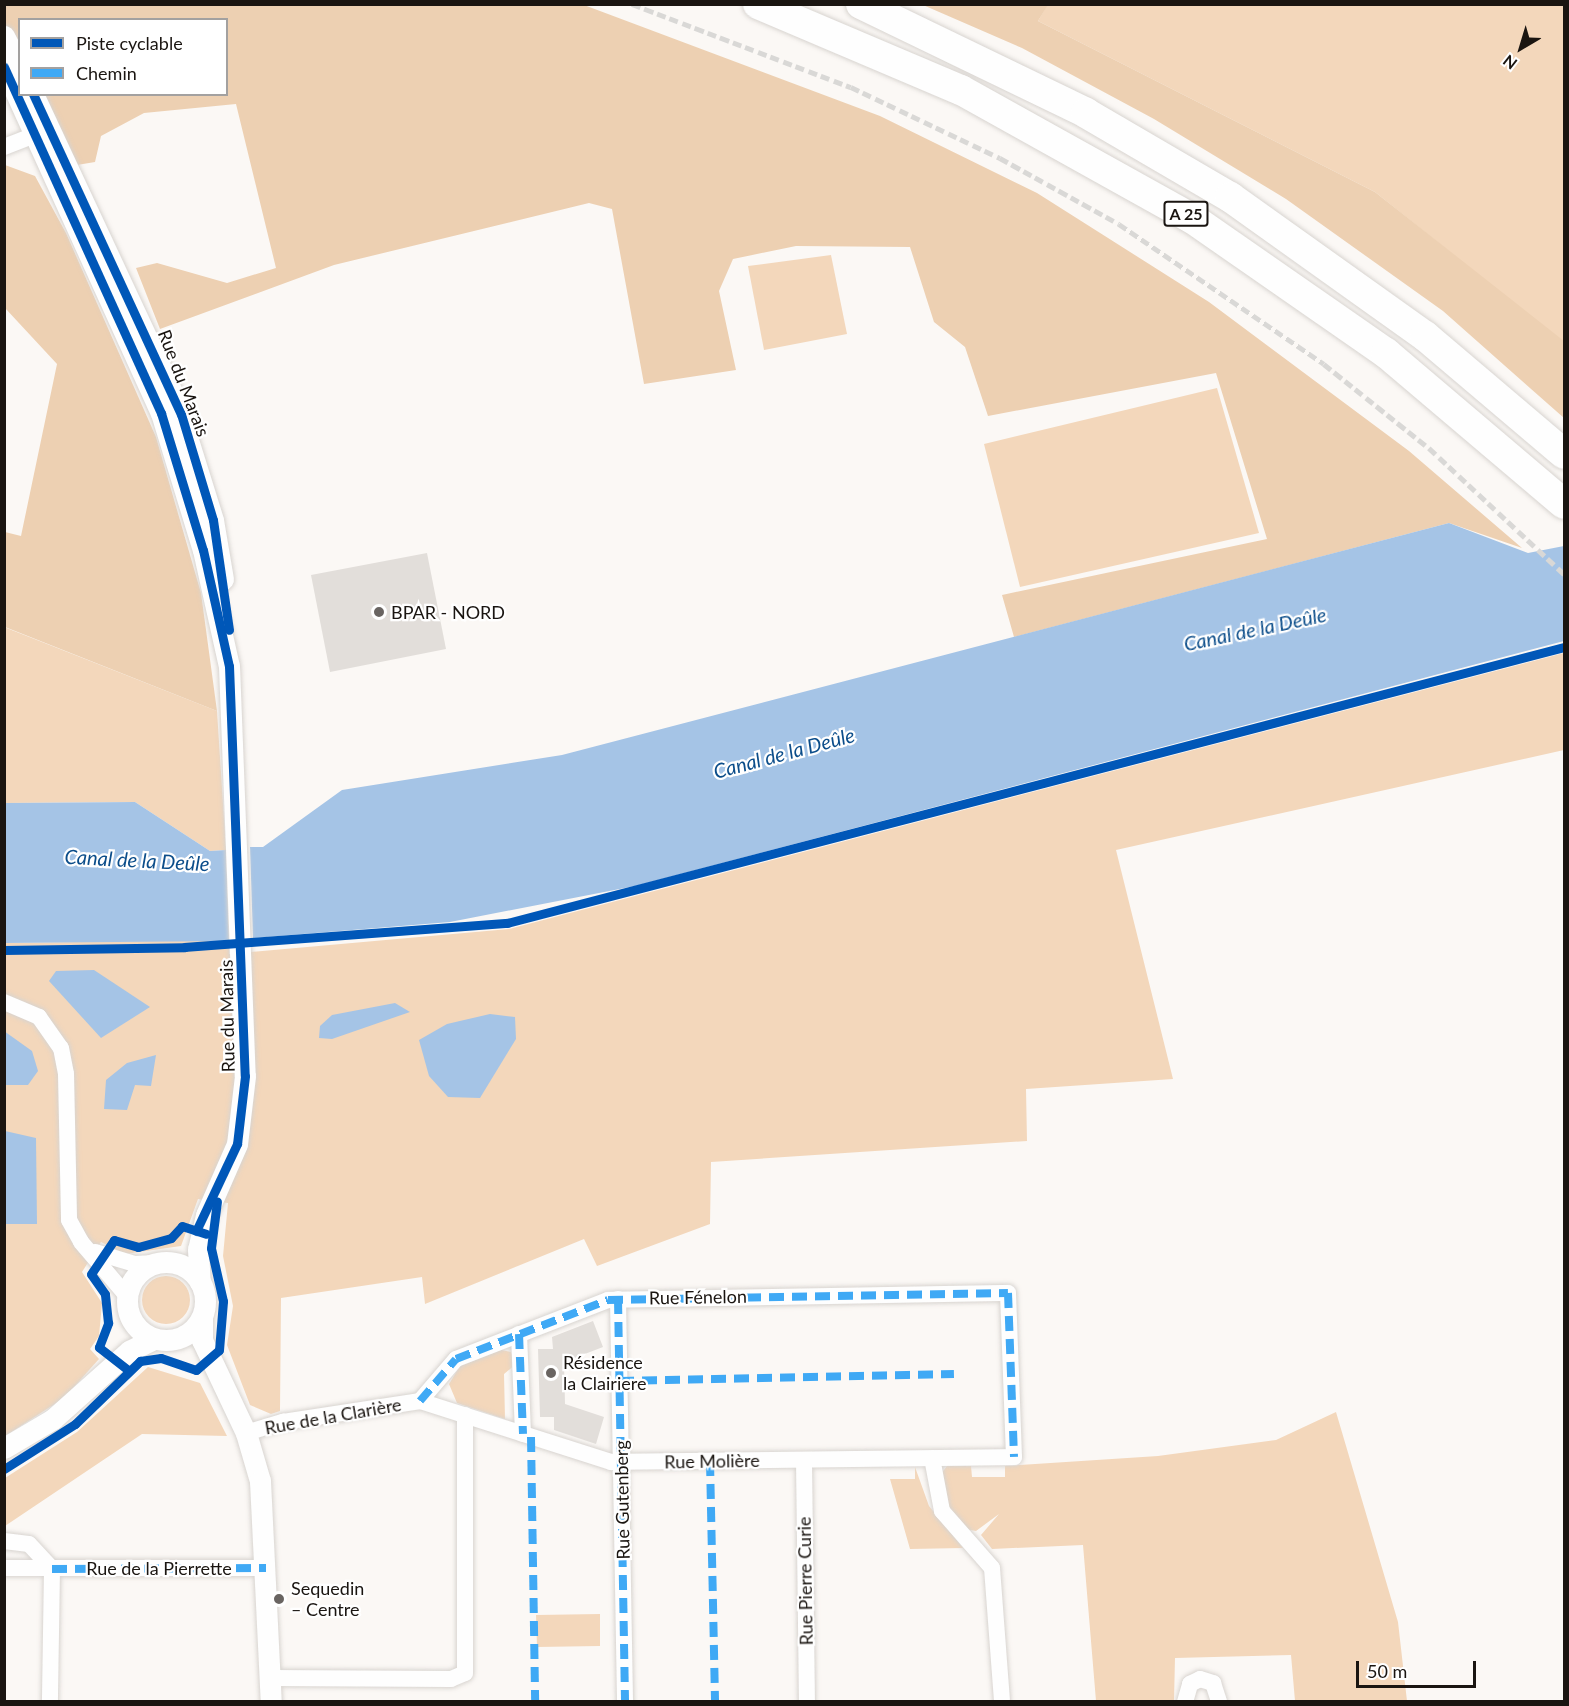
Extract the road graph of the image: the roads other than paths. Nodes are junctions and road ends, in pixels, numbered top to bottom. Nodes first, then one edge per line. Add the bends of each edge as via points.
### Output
1 (758, 4) edge
2 (861, 4) edge
3 (4, 36) edge
4 (18, 63) edge
5 (4, 67) edge
6 (18, 91) edge
7 (21, 96) edge
8 (34, 96) edge
9 (43, 133) junction
10 (4, 147) edge
11 (1564, 454) edge
12 (1564, 504) edge
13 (4, 1002) edge
14 (201, 1223) junction
15 (89, 1250) junction
16 (161, 1262) junction
17 (200, 1282) junction
18 (618, 1299) junction
19 (126, 1301) junction
20 (202, 1317) junction
21 (519, 1334) junction
22 (162, 1340) junction
23 (101, 1373) junction
24 (217, 1377) junction
25 (420, 1401) junction
26 (465, 1415) junction
27 (246, 1433) junction
28 (523, 1434) junction
29 (4, 1448) edge
30 (1014, 1457) joint
31 (932, 1458) junction
32 (804, 1460) junction
33 (621, 1463) junction
34 (4, 1541) edge
35 (4, 1568) edge
36 (266, 1568) junction
37 (52, 1569) junction
38 (270, 1678) junction
39 (1002, 1700) edge
40 (50, 1701) edge
41 (271, 1701) edge
42 (625, 1701) edge
43 (807, 1701) edge
44 (1185, 1701) edge
45 (1219, 1701) edge

1 - 12 highway, A 25 via 962,90 1193,219 1386,353
2 - 11 highway, A 25 via 1086,113 1230,197 1425,336
3 - 4 street
5 - 6 street
7 - 9 street
8 - 9 street
9 - 10 street
9 - 14 street, Rue du Marais via 168,432 229,666 246,1062 239,1136
13 - 15 street via 39,1017 61,1047 66,1074 68,1210 75,1235
14 - 16 street, Rue du Marais
14 - 17 street, Rue du Marais via 196,1261
15 - 16 street via 126,1262
15 - 19 street
16 - 17 street via 189,1269
16 - 19 street via 134,1277
17 - 20 street
18 - 21 street, Rue Fénelon
18 - 30 street, Rue Fénelon via 1008,1293
18 - 33 street, Rue Gutenberg
19 - 22 street via 134,1325
19 - 23 street via 122,1335
20 - 22 street via 187,1335
20 - 24 street via 202,1340
21 - 25 street, Rue Fénelon via 450,1362
21 - 28 street
22 - 23 street
22 - 24 street
23 - 29 street via 53,1419
24 - 27 street
25 - 26 street, Rue Molière
25 - 27 street, Rue de la Clarière via 284,1422
26 - 28 street, Rue Molière
26 - 38 street via 465,1673 452,1679
27 - 36 street via 260,1482
28 - 33 street, Rue Molière
30 - 31 street, Rue Molière
31 - 32 street, Rue Molière
31 - 39 street via 942,1511 992,1568
32 - 33 street, Rue Molière
32 - 43 street, Rue Pierre Curie
33 - 42 street, Rue Gutenberg
34 - 37 street via 29,1544
35 - 37 street, Rue de la Pierrette
36 - 37 street, Rue de la Pierrette
36 - 38 street
37 - 40 street
38 - 41 street
44 - 45 street via 1190,1684 1200,1679 1213,1683

